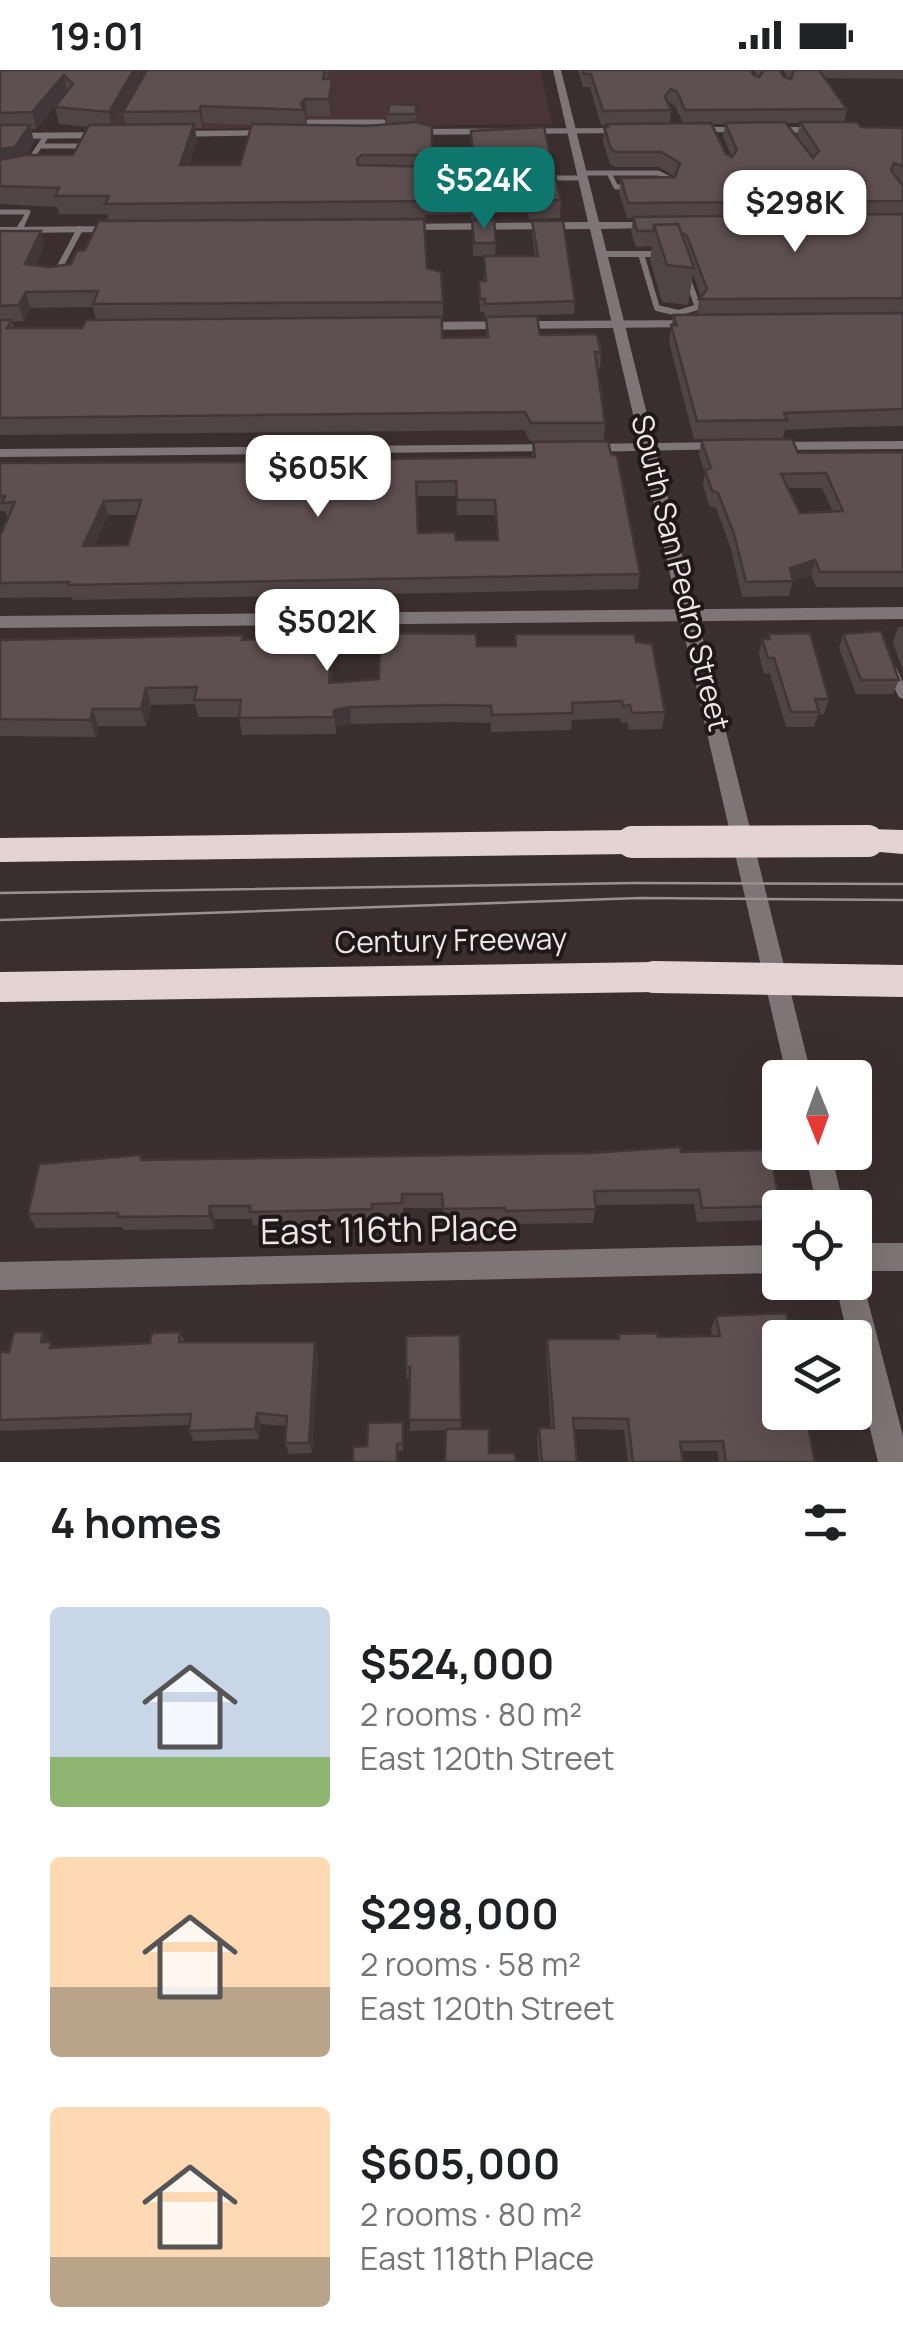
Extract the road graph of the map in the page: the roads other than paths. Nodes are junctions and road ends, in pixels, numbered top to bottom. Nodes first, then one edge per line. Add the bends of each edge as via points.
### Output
1 (557, 70) edge
2 (384, 122) edge
3 (50, 123) dead end
4 (344, 127) junction
5 (307, 128) edge
6 (644, 130) edge
7 (679, 130) edge
8 (713, 130) junction
9 (784, 130) junction
10 (844, 130) edge
11 (571, 131) junction
12 (287, 133) edge
13 (154, 134) edge
14 (116, 135) edge
15 (0, 136) edge
16 (43, 139) junction
17 (793, 142) edge
18 (76, 146) edge
19 (721, 148) edge
20 (23, 171) edge
21 (610, 173) junction
22 (582, 175) junction
23 (543, 178) edge
24 (653, 186) edge
25 (634, 187) edge
26 (0, 212) edge
27 (679, 224) edge
28 (594, 225) junction
29 (394, 227) edge
30 (80, 229) junction
31 (139, 229) edge
32 (0, 230) edge
33 (19, 230) junction
34 (602, 254) junction
35 (641, 254) junction
36 (675, 254) edge
37 (686, 274) edge
38 (55, 276) edge
39 (619, 324) junction
40 (710, 324) edge
41 (395, 326) edge
42 (903, 445) edge
43 (650, 447) junction
44 (0, 453) edge
45 (903, 614) edge
46 (690, 616) junction
47 (0, 622) edge
48 (888, 658) edge
49 (903, 693) edge
50 (903, 842) edge
51 (0, 850) edge
52 (903, 981) edge
53 (0, 987) edge
54 (796, 1060) edge
55 (903, 1256) edge
56 (872, 1257) edge
57 (762, 1259) edge
58 (0, 1276) edge
59 (854, 1300) edge
60 (894, 1462) edge

1 - 11 street, South San Pedro Street
2 - 4 lane
3 - 16 street
4 - 5 street
4 - 11 street
6 - 11 street
7 - 8 street
8 - 9 street
8 - 19 lane
9 - 10 street
9 - 17 lane
11 - 22 street, South San Pedro Street
12 - 13 street
14 - 16 street
15 - 16 street
16 - 18 lane
16 - 20 lane
21 - 22 lane
21 - 24 lane via 658,173 672,180 671,186
21 - 25 lane via 616,187
22 - 23 lane
22 - 28 street, South San Pedro Street
26 - 33 lane via 28,212
27 - 28 street
28 - 29 street
28 - 34 street, South San Pedro Street
30 - 31 street
30 - 33 street
30 - 38 lane
32 - 33 street
34 - 35 lane
34 - 39 street, South San Pedro Street
35 - 36 lane
35 - 37 lane via 662,311 698,307
39 - 40 street
39 - 41 street
39 - 43 street, South San Pedro Street
42 - 43 street
43 - 44 street
43 - 46 street, South San Pedro Street
45 - 46 street
46 - 47 street
46 - 54 street, South San Pedro Street
48 - 49 lane
50 - 51 highway, bridge
52 - 53 highway, Century Freeway, bridge
55 - 56 street
57 - 58 street, East 116th Place
59 - 60 street

